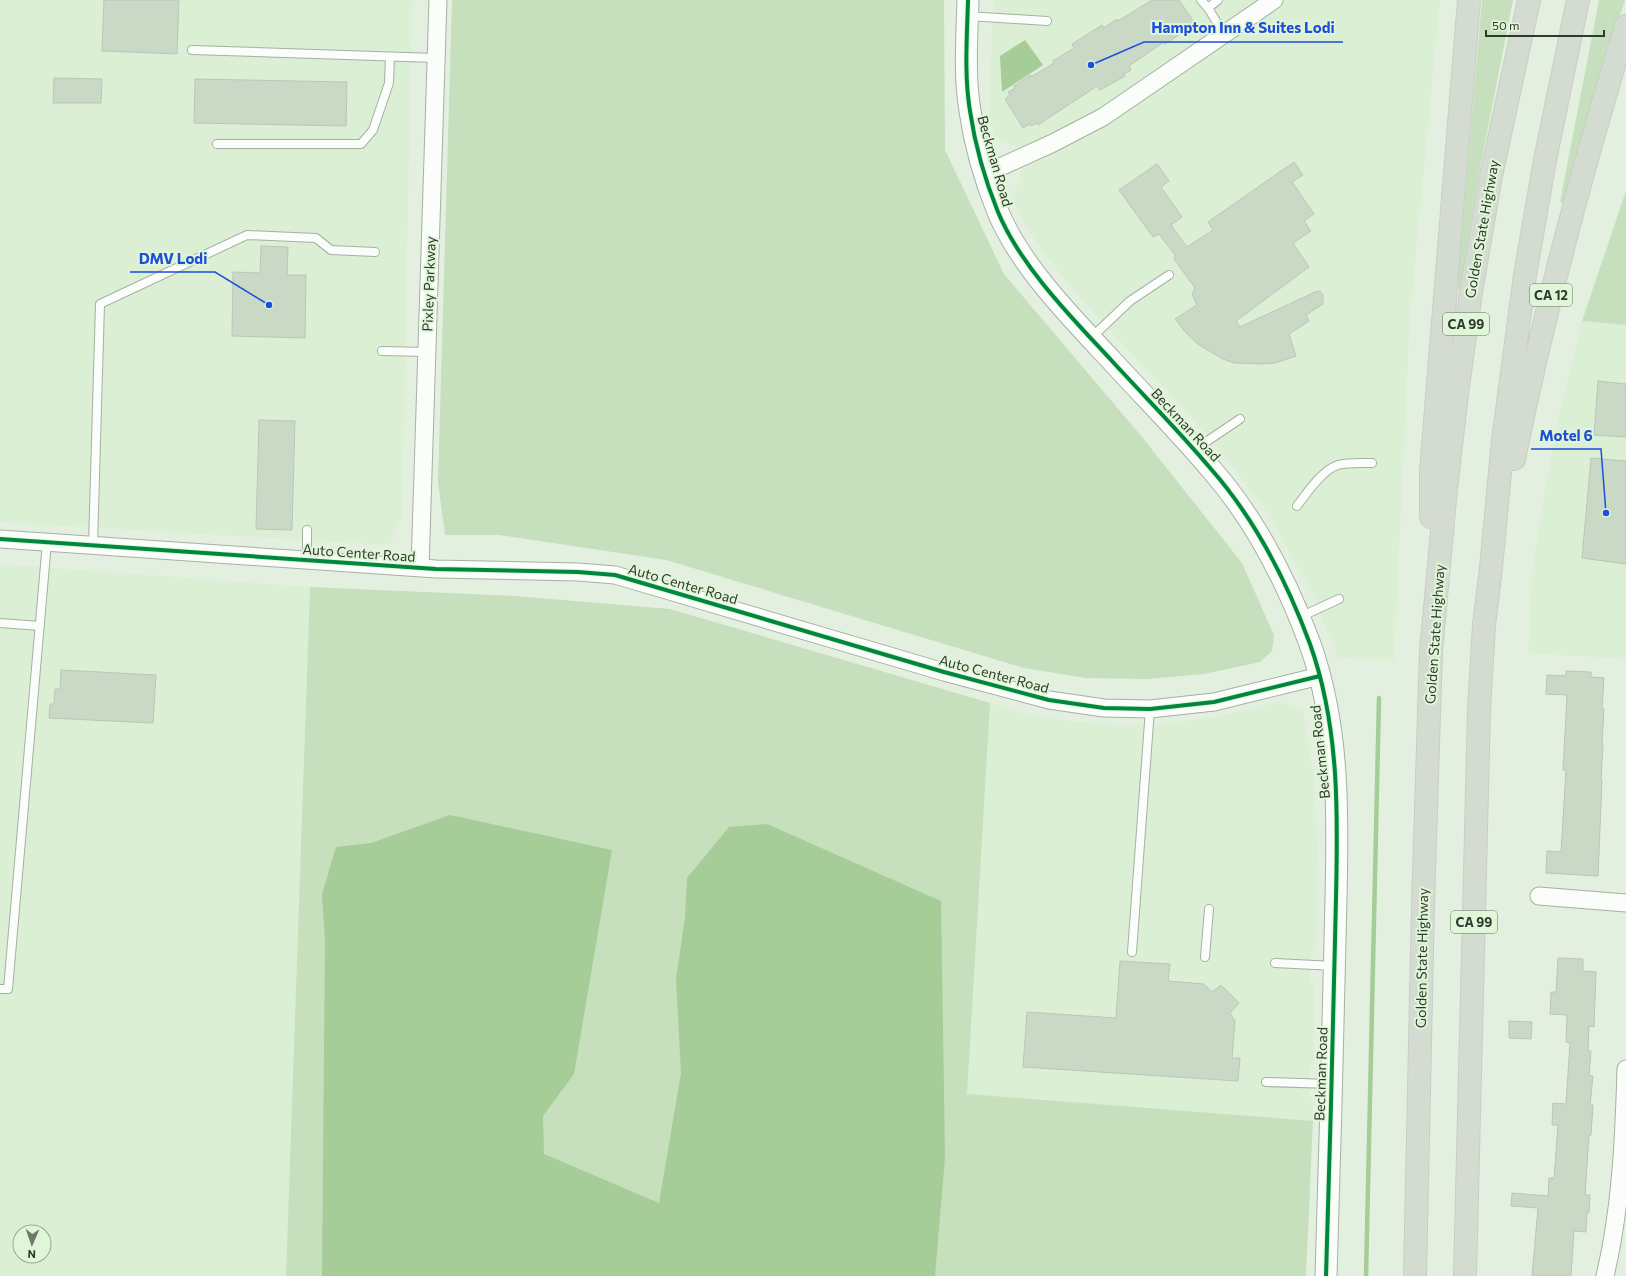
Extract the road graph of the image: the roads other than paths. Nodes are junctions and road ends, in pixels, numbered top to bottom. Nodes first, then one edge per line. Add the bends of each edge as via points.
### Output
1 (438, 0) edge
2 (1201, 0) edge
3 (1218, 0) edge
4 (1274, 0) edge
5 (1470, 0) edge
6 (1529, 0) edge
7 (1578, 0) edge
8 (968, 8) edge
9 (1208, 8) junction
10 (1046, 22) dead end
11 (1626, 26) edge
12 (1224, 34) junction
13 (192, 50) dead end
14 (390, 57) junction
15 (436, 58) junction
16 (216, 144) dead end
17 (985, 174) junction
18 (374, 252) dead end
19 (1169, 275) dead end
20 (1090, 338) junction
21 (382, 351) dead end
22 (427, 352) junction
23 (1240, 419) dead end
24 (1194, 450) junction
25 (1372, 463) dead end
26 (1297, 506) dead end
27 (307, 530) dead end
28 (0, 539) edge
29 (47, 542) junction
30 (93, 545) junction
31 (307, 560) junction
32 (420, 568) junction
33 (1491, 568) junction
34 (1339, 599) dead end
35 (1299, 618) junction
36 (0, 623) edge
37 (40, 626) junction
38 (1431, 651) junction
39 (1320, 676) junction
40 (1150, 709) junction
41 (1539, 896) dead end
42 (1626, 903) edge
43 (1209, 909) dead end
44 (1132, 952) dead end
45 (1205, 958) dead end
46 (1274, 963) dead end
47 (1335, 966) junction
48 (0, 988) edge
49 (1626, 1069) edge
50 (1266, 1082) dead end
51 (1332, 1084) junction
52 (1326, 1276) edge
53 (1416, 1276) edge
54 (1465, 1276) edge
55 (1606, 1276) edge

1 - 15 street, Pixley Parkway
2 - 9 lane
3 - 9 lane
4 - 12 street
5 - 38 highway via 1431,471
6 - 38 highway, Golden State Highway / CA 99 via 1491,176 1471,292 1446,489
7 - 33 highway, CA 99 via 1545,160 1525,275 1503,440
8 - 10 lane
8 - 17 street, Beckman Road via 969,109
9 - 12 lane
11 - 33 highway, CA 12 via 1594,132 1533,366
12 - 17 street via 1103,117 1053,144
13 - 14 lane
14 - 15 lane
14 - 16 lane via 389,83 373,130 361,144
15 - 22 street, Pixley Parkway
17 - 20 street, Beckman Road via 999,215 1016,245 1058,303
18 - 30 lane via 331,250 316,238 247,235 100,304
19 - 20 lane via 1130,301
20 - 24 street, Beckman Road
21 - 22 lane
22 - 32 street, Pixley Parkway
23 - 24 lane
24 - 35 street, Beckman Road via 1240,506 1268,551
25 - 26 lane via 1338,465 1331,468
27 - 31 lane
28 - 29 street, Auto Center Road
29 - 30 street, Auto Center Road
29 - 37 lane
30 - 31 street, Auto Center Road
31 - 32 street, Auto Center Road
32 - 40 street, Auto Center Road via 578,572 615,576 1049,700 1104,708
33 - 54 highway, CA 99 via 1484,625 1479,710
34 - 35 lane
35 - 39 street, Beckman Road
36 - 37 lane
37 - 48 lane via 8,989
38 - 53 highway, Golden State Highway / CA 99 via 1422,920
39 - 40 street, Auto Center Road via 1214,702
39 - 47 street, Beckman Road via 1332,744 1335,784
40 - 44 lane
41 - 42 street
43 - 45 lane
46 - 47 lane
47 - 51 street, Beckman Road
49 - 55 street via 1624,1142 1613,1245
50 - 51 lane
51 - 52 street, Beckman Road

